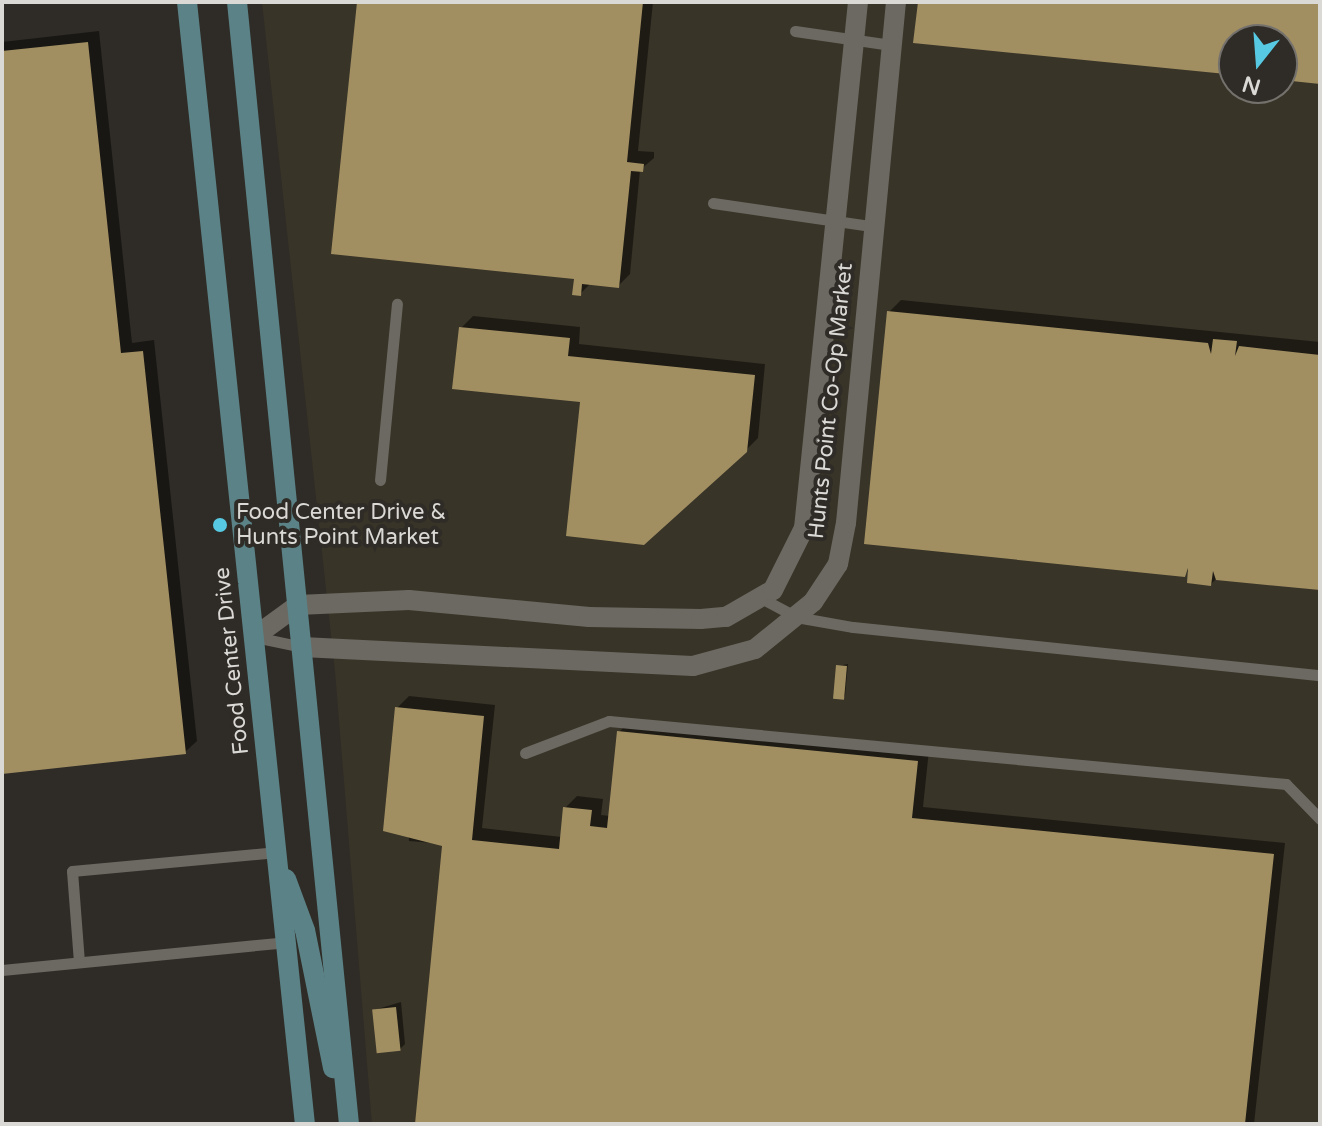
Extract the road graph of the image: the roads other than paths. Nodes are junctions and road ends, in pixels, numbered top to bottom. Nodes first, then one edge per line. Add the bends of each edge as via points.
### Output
1 (187, 2) edge
2 (237, 2) edge
3 (858, 2) edge
4 (896, 2) edge
5 (795, 31) dead end
6 (854, 40) junction
7 (891, 45) junction
8 (713, 203) dead end
9 (835, 219) junction
10 (871, 226) junction
11 (397, 304) dead end
12 (380, 480) dead end
13 (761, 598) junction
14 (298, 605) junction
15 (796, 617) junction
16 (254, 637) junction
17 (302, 647) junction
18 (1320, 675) edge
19 (525, 753) dead end
20 (1320, 819) edge
21 (277, 852) junction
22 (286, 942) junction
23 (79, 962) junction
24 (2, 970) edge
25 (349, 1123) edge
26 (305, 1124) edge

1 - 16 main road, Food Center Drive
2 - 14 main road
3 - 6 street, Hunts Point Co-Op Market
4 - 7 street, Hunts Point Co-Op Market
5 - 6 lane
6 - 7 lane
6 - 9 street, Hunts Point Co-Op Market
7 - 10 street, Hunts Point Co-Op Market
8 - 9 lane
9 - 10 lane
9 - 13 street, Hunts Point Co-Op Market via 804,528 790,567
10 - 15 street, Hunts Point Co-Op Market via 846,523 838,564
11 - 12 lane
13 - 14 street, Hunts Point Co-Op Market via 726,617 668,619 409,600
13 - 15 lane
14 - 16 street
14 - 17 main road
15 - 17 street, Hunts Point Co-Op Market via 735,657 653,668
15 - 18 lane
16 - 17 lane
16 - 21 main road, Food Center Drive
17 - 25 main road
19 - 20 lane via 609,721 1286,784
21 - 22 main road, Food Center Drive
21 - 23 lane via 72,871
21 - 25 main road via 305,930 318,1013
22 - 23 lane
22 - 26 main road, Food Center Drive
23 - 24 lane

